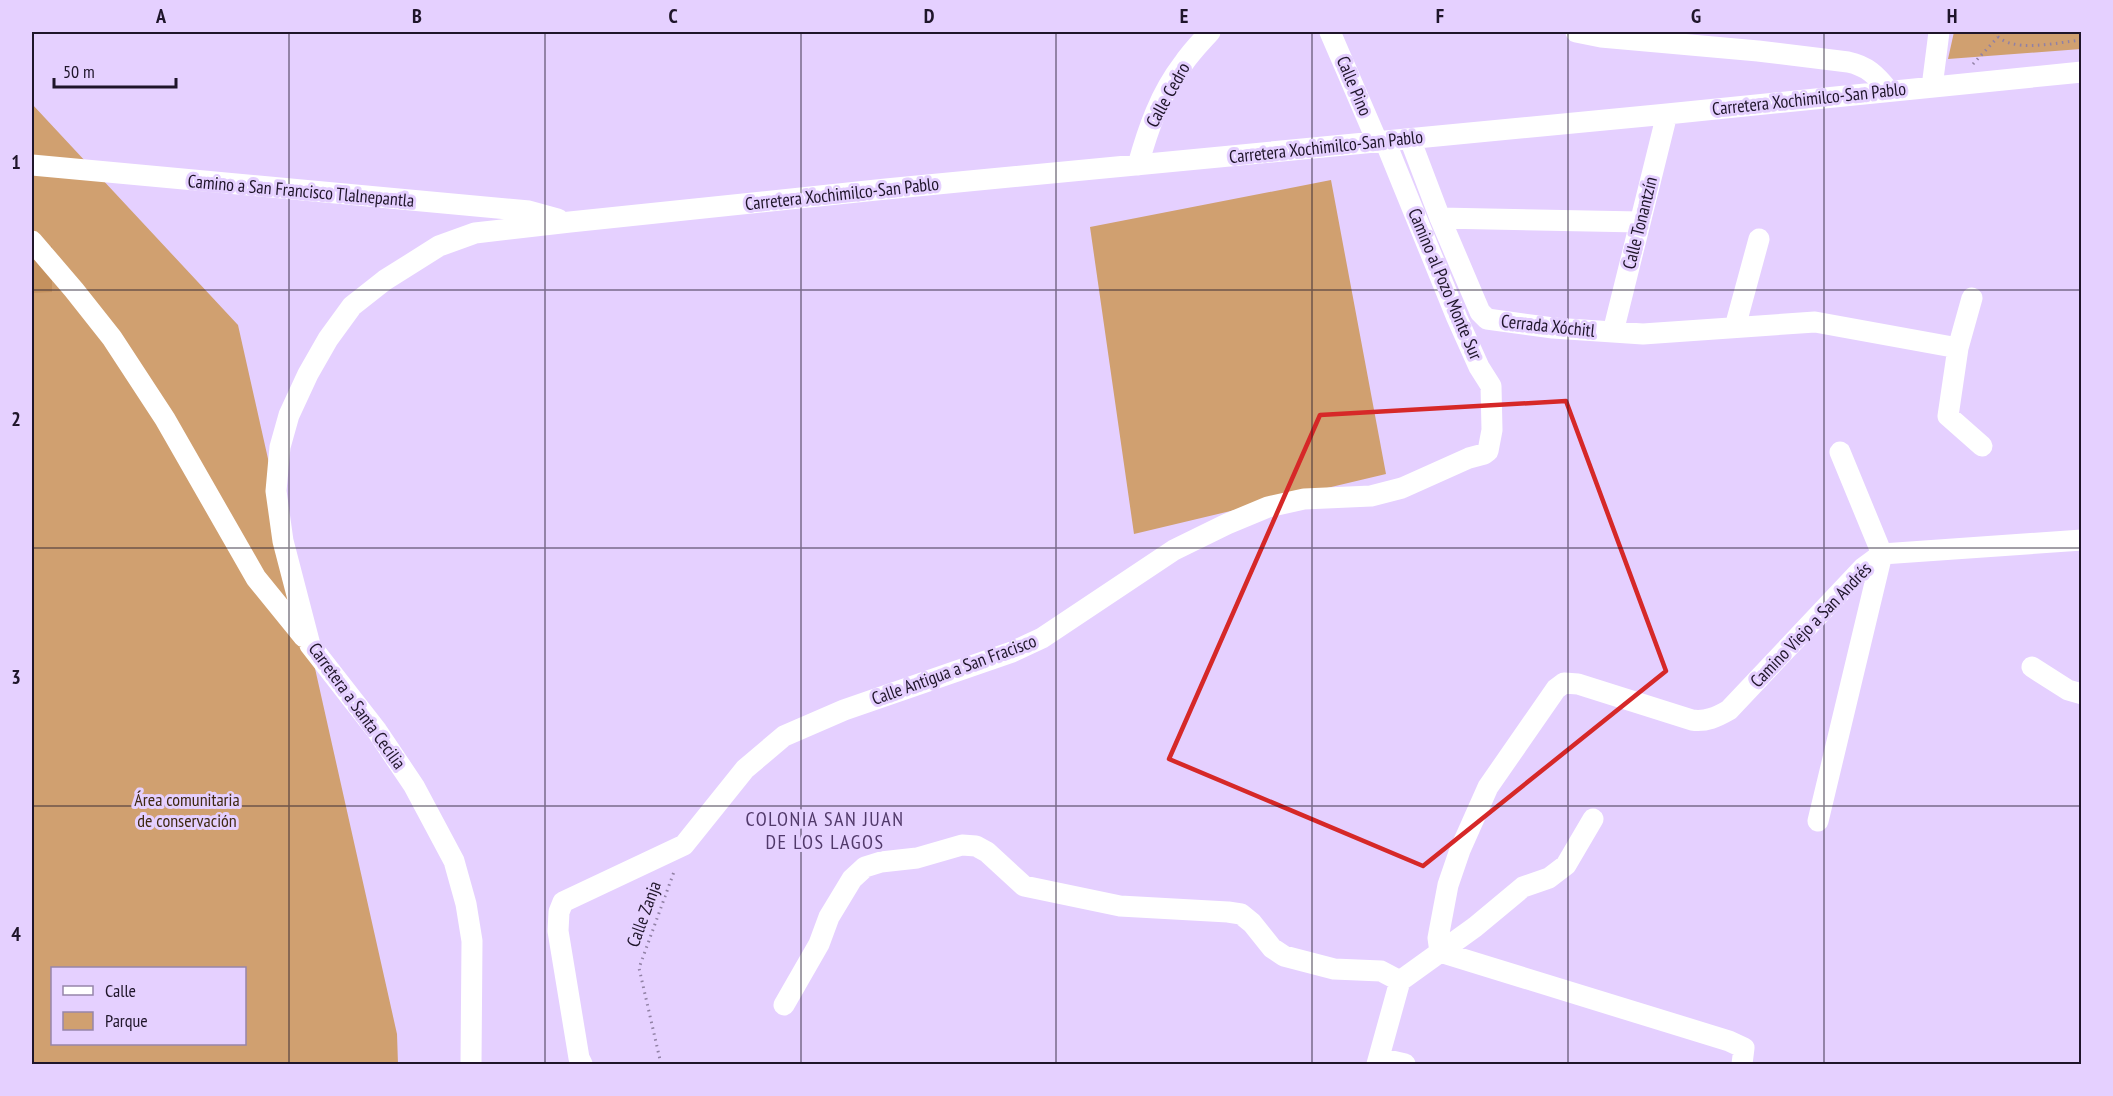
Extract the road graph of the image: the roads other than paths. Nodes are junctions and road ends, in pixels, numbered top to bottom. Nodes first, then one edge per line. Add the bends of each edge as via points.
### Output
1 (1210, 32) edge
2 (1330, 32) edge
3 (1576, 32) edge
4 (1629, 32) edge
5 (1939, 32) edge
6 (1694, 39) edge
7 (1653, 43) junction
8 (2082, 72) edge
9 (1932, 87) junction
10 (1888, 90) junction
11 (1667, 114) junction
12 (1410, 139) junction
13 (1381, 141) junction
14 (32, 165) edge
15 (1138, 165) junction
16 (1440, 218) junction
17 (570, 222) junction
18 (1640, 222) junction
19 (1760, 238) dead end
20 (32, 241) edge
21 (1972, 298) dead end
22 (1735, 327) junction
23 (1613, 333) junction
24 (1958, 348) junction
25 (1492, 430) joint
26 (1982, 446) dead end
27 (1840, 452) dead end
28 (2082, 540) edge
29 (1882, 554) junction
30 (310, 645) junction
31 (2032, 667) dead end
32 (2082, 694) edge
33 (1593, 819) dead end
34 (1818, 821) dead end
35 (1440, 952) junction
36 (1400, 981) junction
37 (784, 1005) dead end
38 (1378, 1061) edge
39 (471, 1065) edge
40 (582, 1065) edge
41 (1405, 1065) edge
42 (1742, 1065) edge

1 - 15 street, Calle Cedro via 1182,65 1160,101
2 - 13 street, Calle Pino
3 - 7 street
4 - 7 street
5 - 9 street
6 - 7 street
6 - 10 street via 1854,63 1870,70
8 - 9 street, Carretera Xochimilco-San Pablo
9 - 10 street, Carretera Xochimilco-San Pablo
10 - 11 street, Carretera Xochimilco-San Pablo
11 - 12 street, Carretera Xochimilco-San Pablo
11 - 18 street, Calle Tonantzín
12 - 13 street, Carretera Xochimilco-San Pablo
12 - 16 street, Cerrada Xóchitl
13 - 15 street, Carretera Xochimilco-San Pablo
13 - 25 street, Camino al Pozo Monte Sur via 1457,318 1491,386
14 - 17 street, Camino a San Francisco Tlalnepantla via 529,211
15 - 17 street, Carretera Xochimilco-San Pablo
16 - 18 street
16 - 23 street, Cerrada Xóchitl via 1480,312 1487,319
17 - 30 street, Carretera a Santa Cecilia via 475,233 439,246 352,306 328,339 289,415 280,447 276,491 283,541
18 - 23 street, Calle Tonantzín
19 - 22 street
20 - 30 street via 112,338 165,419 256,578
21 - 24 street
22 - 23 street, Cerrada Xóchitl
22 - 24 street, Cerrada Xóchitl via 1815,322
24 - 26 street via 1948,416
25 - 40 street, Calle Antigua a San Fracisco via 1484,454 1402,488 1371,496 1304,499 1268,507 1174,550 1042,638 844,710 784,736 745,769 684,845 563,902 558,931
27 - 29 street
28 - 29 street, Camino Viejo a San Andrés
29 - 34 street
29 - 35 street, Camino Viejo a San Andrés via 1863,568 1729,710 1716,717 1692,720 1578,684 1564,683 1556,689 1488,787 1460,850 1444,902 1438,938
30 - 39 street, Carretera a Santa Cecilia via 414,786 454,861 472,941
31 - 32 street via 2068,690
33 - 35 street via 1566,866 1549,878 1523,887
35 - 36 street
35 - 42 street via 1729,1041 1744,1048
36 - 37 street via 1380,971 1334,969 1284,956 1241,914 1120,906 1024,886 987,852 962,845 865,867 852,879 829,917 819,944
36 - 38 street
38 - 41 street

